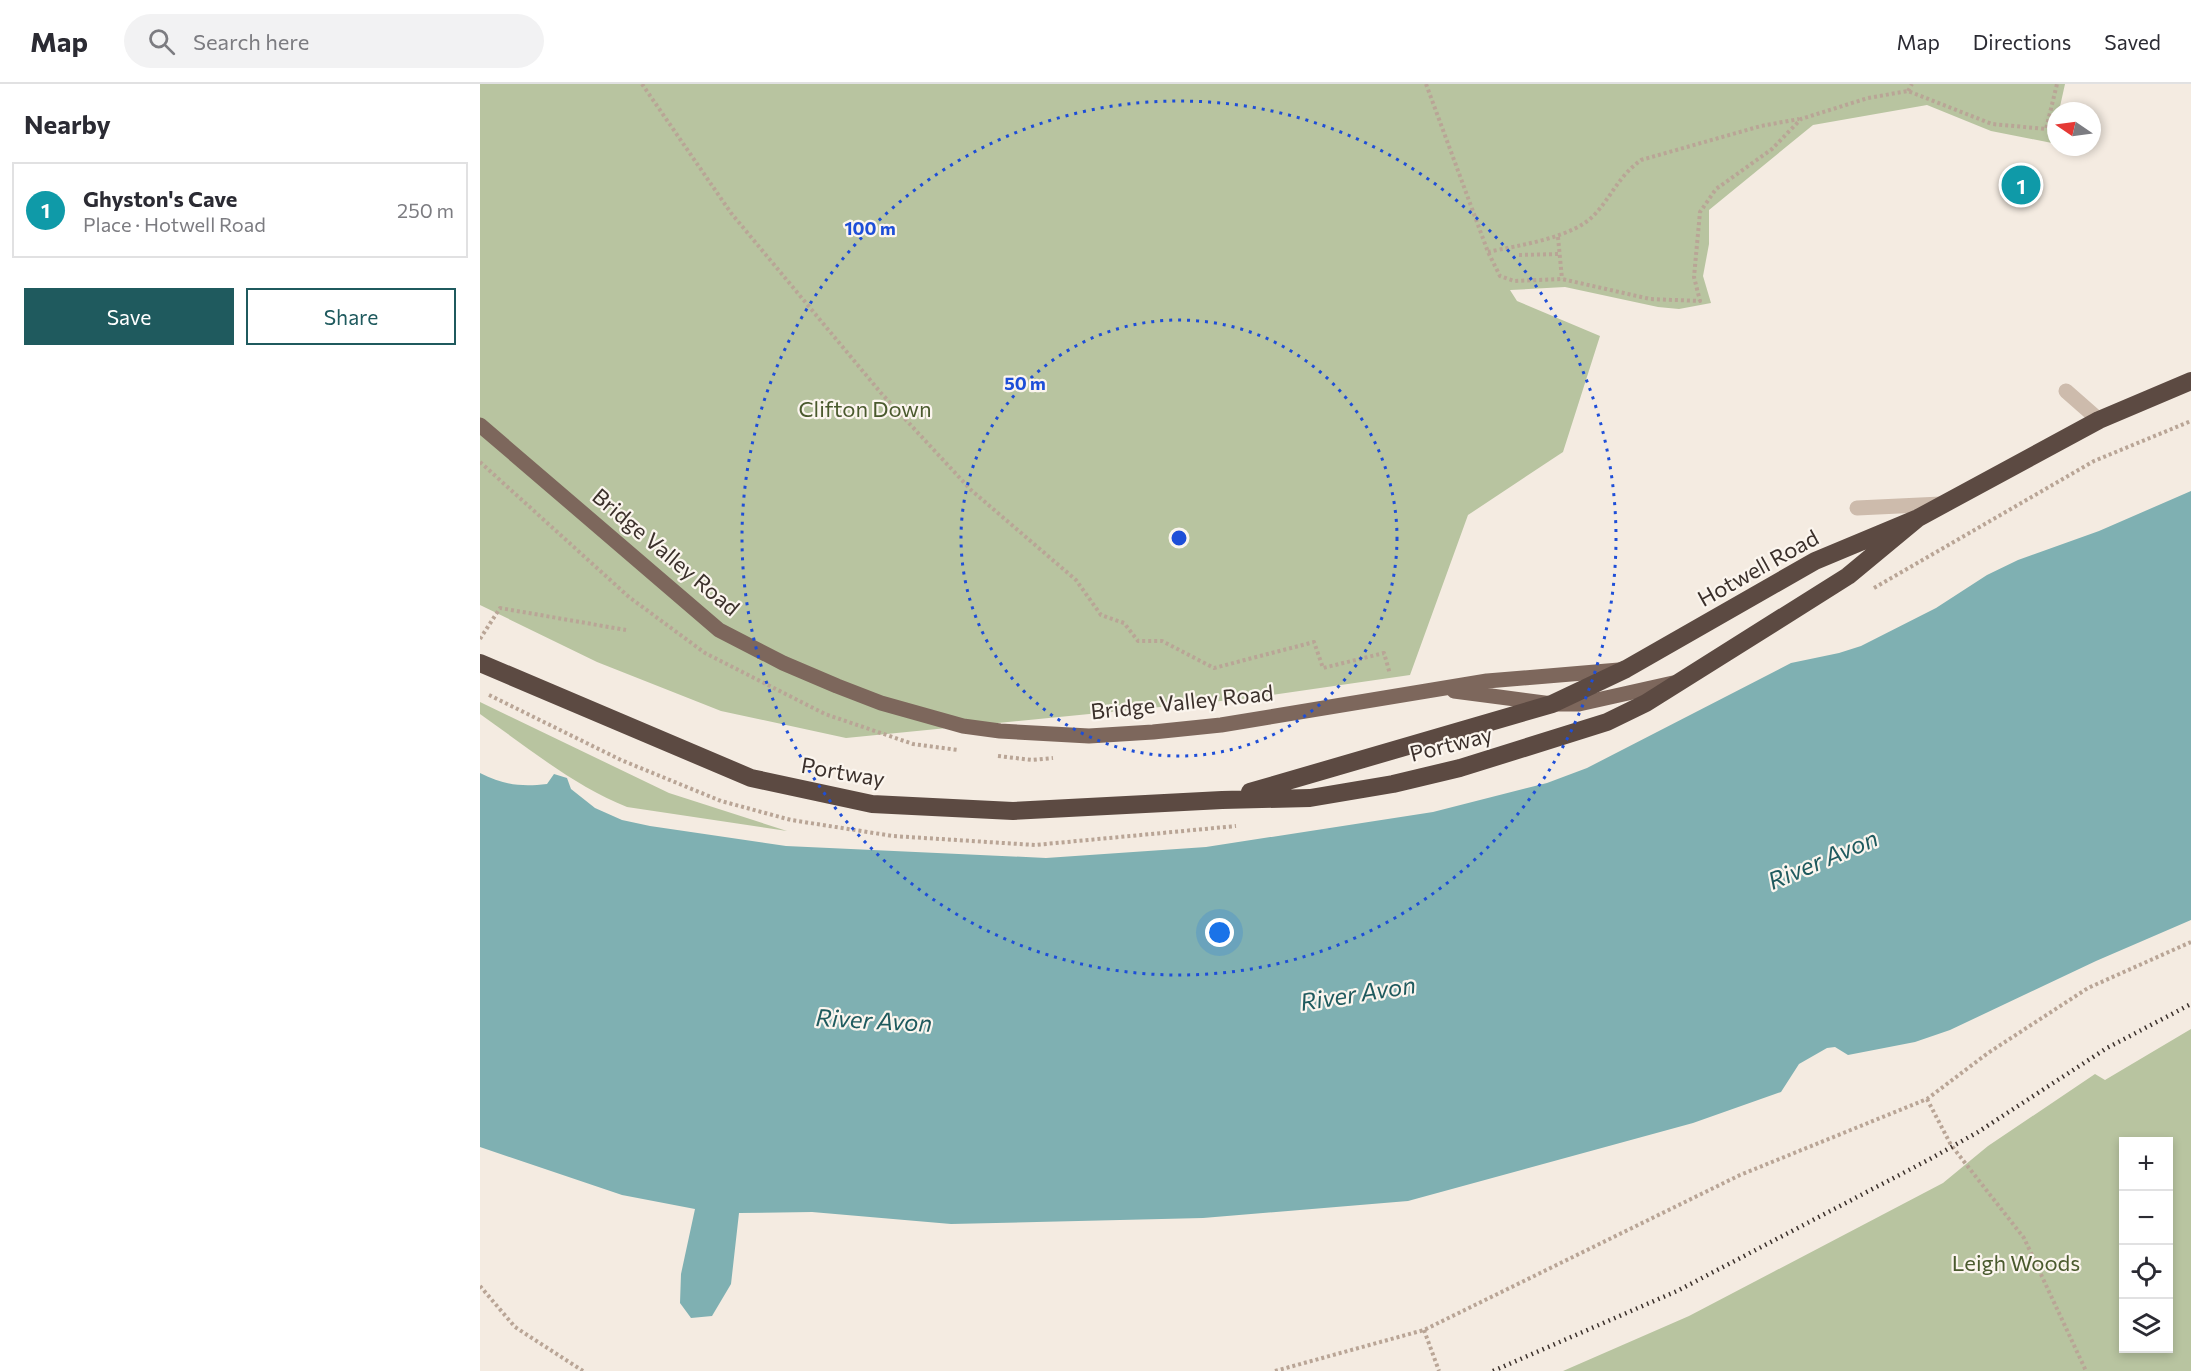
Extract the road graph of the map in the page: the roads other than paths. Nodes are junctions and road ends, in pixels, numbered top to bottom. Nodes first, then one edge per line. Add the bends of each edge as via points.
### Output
1 (2191, 381) edge
2 (2066, 391) dead end
3 (2099, 420) junction
4 (480, 425) edge
5 (1941, 504) junction
6 (1857, 508) dead end
7 (1918, 518) junction
8 (480, 663) edge
9 (1626, 669) junction
10 (1678, 682) junction
11 (1442, 689) junction
12 (1552, 704) junction
13 (1222, 800) junction

1 - 3 highway, Hotwell Road
2 - 3 lane
3 - 5 highway, Hotwell Road
4 - 11 main road, Bridge Valley Road via 719,630 837,686 922,716 1000,731 1089,736 1221,725
5 - 6 lane
5 - 7 highway, Hotwell Road
7 - 9 highway, Hotwell Road via 1815,561
7 - 10 highway, Hotwell Road via 1848,576
8 - 13 highway, Portway via 751,778 872,804 1013,811
9 - 11 main road, Bridge Valley Road via 1487,681
9 - 12 highway, Portway
10 - 12 main road, Bridge Valley Road via 1579,704
10 - 13 highway, Portway via 1647,703 1606,722 1460,768 1310,798
11 - 12 main road, Bridge Valley Road
12 - 13 highway, Portway

